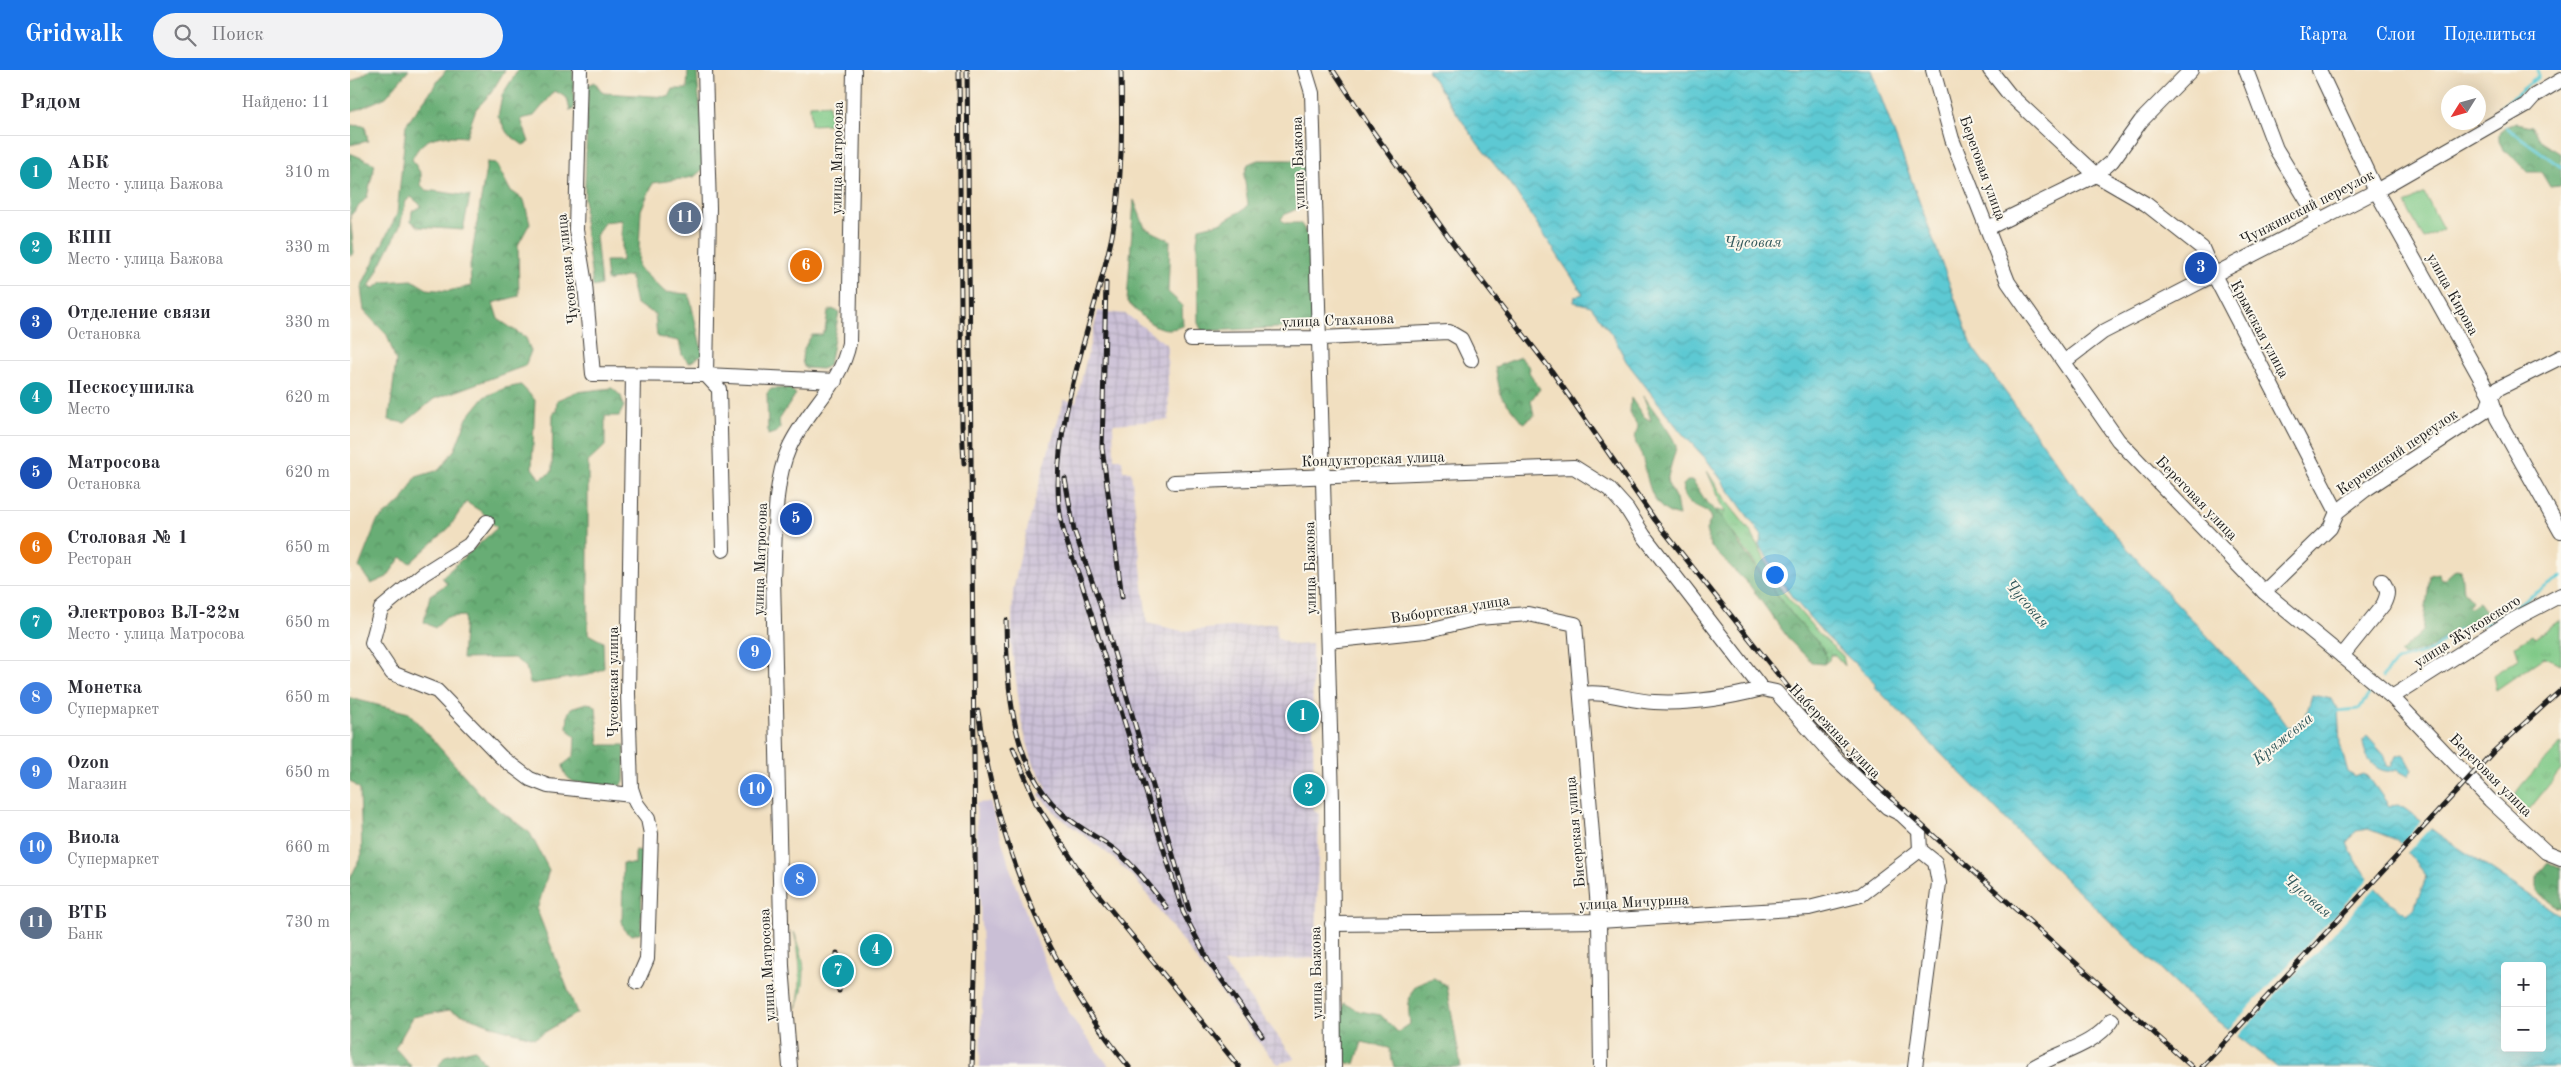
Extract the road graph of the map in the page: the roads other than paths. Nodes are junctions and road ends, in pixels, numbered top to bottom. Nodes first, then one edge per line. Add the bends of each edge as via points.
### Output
1 (580, 70) edge
2 (704, 70) edge
3 (854, 70) edge
4 (1305, 70) edge
5 (1933, 70) edge
6 (1990, 70) edge
7 (2191, 70) edge
8 (2246, 70) edge
9 (2319, 70) edge
10 (2561, 80) edge
11 (2096, 175) junction
12 (2376, 190) junction
13 (2319, 220) junction
14 (1988, 228) junction
15 (2213, 273) junction
16 (1321, 338) junction
17 (1191, 339) dead end
18 (2561, 357) edge
19 (1471, 360) dead end
20 (2065, 361) junction
21 (633, 375) junction
22 (706, 375) junction
23 (835, 380) junction
24 (2491, 397) junction
25 (1574, 467) joint
26 (1324, 478) junction
27 (1174, 482) dead end
28 (2337, 512) junction
29 (487, 522) dead end
30 (2561, 532) edge
31 (723, 550) dead end
32 (2382, 581) dead end
33 (2264, 592) junction
34 (2561, 595) edge
35 (1575, 624) joint
36 (1328, 641) junction
37 (2342, 656) junction
38 (1762, 689) junction
39 (1581, 694) junction
40 (2392, 697) junction
41 (632, 795) junction
42 (1920, 850) junction
43 (2561, 858) edge
44 (1599, 921) junction
45 (1332, 924) junction
46 (637, 982) dead end
47 (2112, 1020) dead end
48 (790, 1067) edge
49 (1334, 1067) edge
50 (1601, 1067) edge
51 (1915, 1067) edge
52 (2034, 1067) edge

1 - 21 street, Чусовская улица via 576,230 586,284 593,374
2 - 22 street via 709,208
3 - 23 street, улица Матросова via 849,343 845,362
4 - 16 street, улица Бажова via 1312,93
5 - 14 street, Береговая улица via 1952,139
6 - 11 street, Крымская улица via 2009,94
7 - 11 street via 2141,121 2112,161
8 - 13 street via 2276,149
9 - 12 street, улица Кирова
10 - 12 street, Чунжинский переулок via 2534,96 2526,105
11 - 14 street
11 - 15 street, Крымская улица via 2146,204 2202,248
12 - 13 street, Чунжинский переулок
12 - 24 street, улица Кирова
13 - 15 street, Чунжинский переулок
14 - 20 street, Береговая улица via 2008,282
15 - 20 street, Чунжинский переулок via 2103,332
15 - 28 street, Крымская улица
16 - 17 street, улица Стаханова
16 - 19 street, улица Стаханова via 1449,332 1461,339
16 - 26 street, улица Бажова
18 - 24 street, Керченский переулок via 2508,382
20 - 33 street, Береговая улица via 2118,440
21 - 22 street
21 - 41 street, Чусовская улица via 628,694
22 - 23 street
22 - 31 street via 719,390
23 - 48 street, улица Матросова via 789,448 782,473 776,529 773,578 780,914
24 - 28 street, Керченский переулок via 2487,410 2478,417
24 - 30 street, улица Кирова via 2497,418
25 - 26 street, Кондукторская улица
25 - 38 street, Набережная улица via 1609,489 1627,509 1644,536
26 - 27 street, Кондукторская улица
26 - 36 street, улица Бажова
28 - 33 street, Керченский переулок via 2330,528
29 - 41 street via 469,545 423,574 381,609 372,643 392,673 437,691 501,758 530,779 559,787
32 - 37 street via 2387,588 2383,605
33 - 37 street, Береговая улица
34 - 40 street, улица Жуковского via 2513,620
35 - 36 street, Выборгская улица via 1528,614 1478,618 1425,631
35 - 39 street, Бисерская улица
36 - 45 street, улица Бажова
37 - 40 street, Береговая улица
38 - 39 street via 1712,699 1663,702 1597,691
38 - 42 street, Набережная улица via 1776,692 1835,758 1886,807 1901,814 1918,831
39 - 44 street, Бисерская улица
40 - 43 street, Береговая улица via 2490,800 2546,852
41 - 46 street via 648,819 651,834 647,959
42 - 44 street, улица Мичурина via 1861,896 1809,908
42 - 51 street, Набережная улица via 1935,862 1939,883
44 - 45 street, улица Мичурина
44 - 50 street, Бисерская улица
45 - 49 street, улица Бажова
47 - 52 street via 2103,1031 2076,1048

